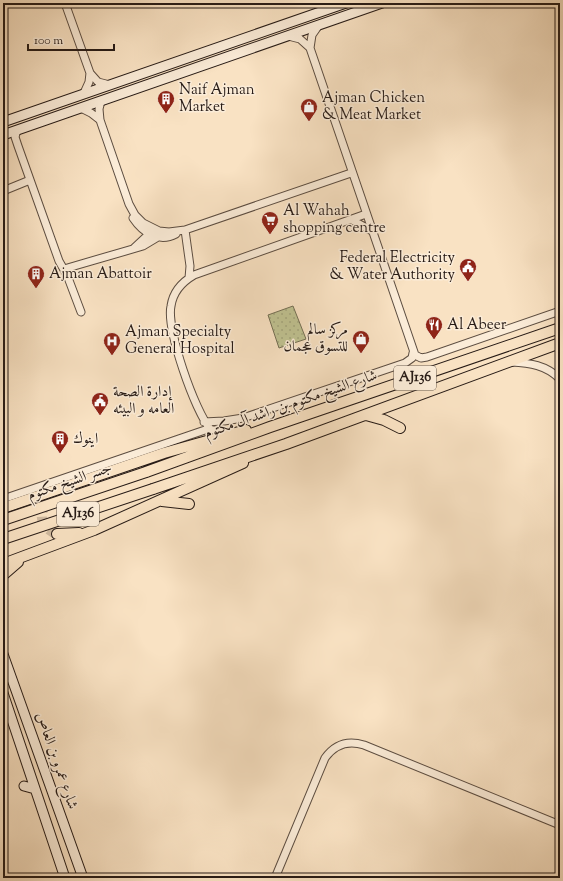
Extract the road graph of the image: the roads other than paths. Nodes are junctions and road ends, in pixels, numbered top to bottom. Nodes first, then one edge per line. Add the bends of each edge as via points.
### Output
1 (65, 3) edge
2 (346, 3) edge
3 (382, 3) edge
4 (319, 25) junction
5 (288, 36) junction
6 (310, 48) junction
7 (90, 73) junction
8 (110, 84) junction
9 (84, 94) junction
10 (101, 101) junction
11 (80, 108) junction
12 (100, 120) junction
13 (3, 122) edge
14 (17, 130) junction
15 (3, 135) edge
16 (351, 173) junction
17 (30, 180) junction
18 (3, 190) edge
19 (366, 214) junction
20 (352, 220) junction
21 (183, 230) junction
22 (150, 231) junction
23 (373, 231) junction
24 (158, 237) junction
25 (134, 248) junction
26 (64, 269) junction
27 (189, 278) junction
28 (560, 311) edge
29 (81, 312) dead end
30 (559, 328) edge
31 (560, 343) edge
32 (413, 353) junction
33 (509, 362) junction
34 (560, 379) edge
35 (366, 415) junction
36 (204, 422) junction
37 (270, 427) junction
38 (400, 428) dead end
39 (211, 430) junction
40 (233, 433) junction
41 (258, 454) junction
42 (100, 465) junction
43 (146, 472) joint
44 (92, 478) junction
45 (67, 487) junction
46 (33, 489) junction
47 (3, 499) edge
48 (29, 500) junction
49 (160, 501) junction
50 (47, 503) tunnel mouth
51 (189, 504) dead end
52 (3, 508) edge
53 (3, 520) edge
54 (94, 530) junction
55 (57, 534) dead end
56 (3, 538) edge
57 (3, 557) edge
58 (25, 557) junction
59 (3, 564) edge
60 (3, 575) edge
61 (3, 654) edge
62 (3, 693) edge
63 (24, 786) dead end
64 (35, 789) junction
65 (560, 825) edge
66 (282, 864) junction
67 (66, 876) edge
68 (83, 878) edge
69 (275, 878) edge
70 (280, 878) edge

1 - 7 street
2 - 8 main road
3 - 4 main road
4 - 5 main road
4 - 6 street via 312,35
5 - 6 street via 300,40
5 - 10 main road
6 - 16 street
7 - 8 street via 98,82
7 - 9 street
8 - 9 main road
9 - 13 main road
10 - 11 main road
10 - 12 street
11 - 12 street via 92,112
11 - 14 main road
12 - 22 street via 134,219
14 - 15 main road
14 - 17 street via 17,142
16 - 19 street
16 - 21 street
17 - 18 street
17 - 26 street
19 - 20 street
19 - 23 street
20 - 23 street
20 - 27 street
21 - 22 street
21 - 24 street via 172,236
21 - 27 street via 190,266
22 - 24 street
22 - 25 street
23 - 32 street
24 - 25 street via 147,245
25 - 26 street
26 - 29 street
27 - 36 street via 172,300 170,321
28 - 32 street via 427,357 421,358
30 - 37 main road, شارع الشيخ مكتوم بن راشد آل مكتوم / AJ136
31 - 33 main road, AJ136
32 - 36 street via 412,358 405,363 250,415 224,422
33 - 34 street via 540,366
33 - 35 main road, AJ136
35 - 38 main road
35 - 41 main road, AJ136
36 - 39 street
37 - 40 main road
37 - 43 main road, شارع الشيخ مكتوم بن راشد آل مكتوم / AJ136
39 - 40 street
39 - 42 street
40 - 44 main road
41 - 49 main road via 230,470
41 - 56 main road, AJ136, bridge
42 - 44 main road
42 - 46 street
43 - 53 main road, جسر الشيخ مكتوم / AJ136, bridge
44 - 45 main road
45 - 48 main road
45 - 50 main road
46 - 47 street
46 - 48 main road
48 - 52 main road
49 - 51 main road
49 - 54 main road
54 - 55 main road
54 - 58 main road
57 - 58 main road
58 - 59 main road
58 - 60 main road
61 - 68 main road, شارع عمرو بن العاص
62 - 64 main road, شارع عمرو بن العاص
63 - 64 main road
64 - 67 main road, شارع عمرو بن العاص
65 - 66 street via 364,745 350,742 335,747 325,758
66 - 69 street
66 - 70 street

